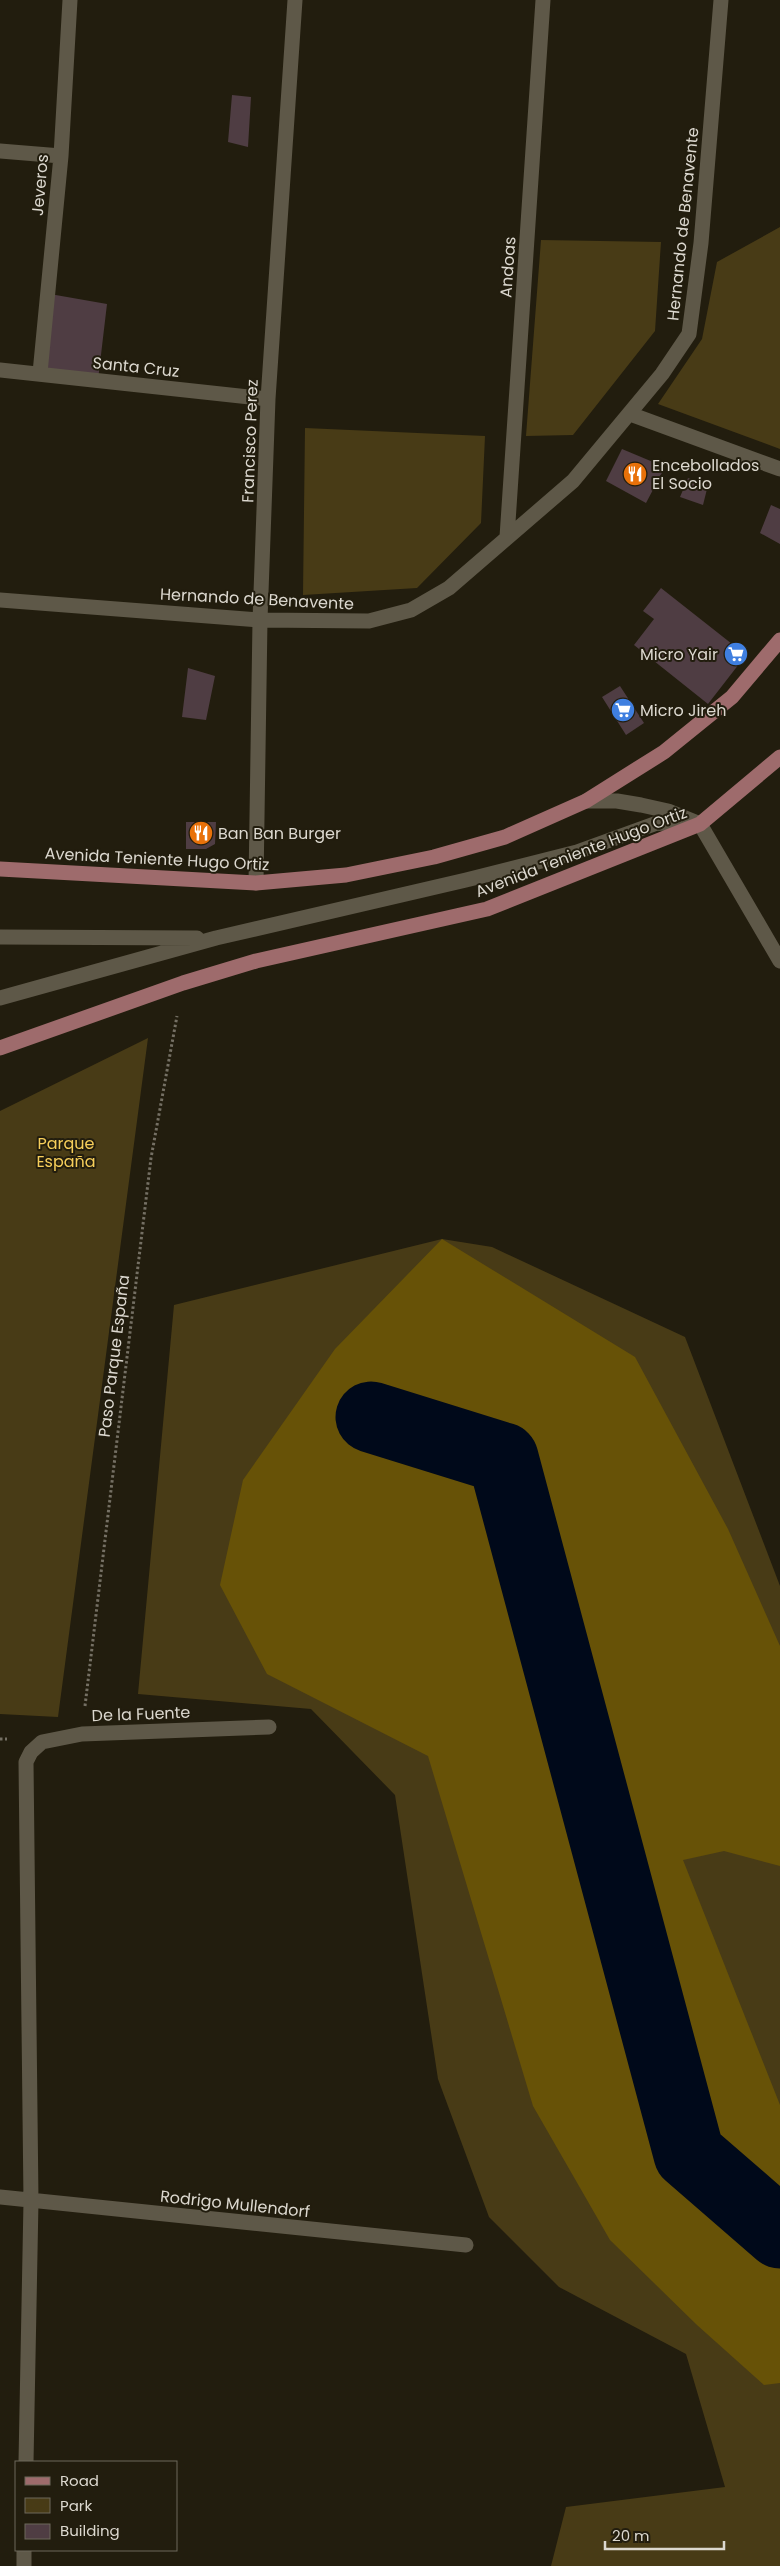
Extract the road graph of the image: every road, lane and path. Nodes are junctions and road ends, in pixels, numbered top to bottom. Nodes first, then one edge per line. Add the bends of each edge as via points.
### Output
1 (70, 0) edge
2 (295, 0) edge
3 (543, 0) edge
4 (721, 0) edge
5 (0, 151) edge
6 (61, 156) junction
7 (0, 370) edge
8 (40, 373) junction
9 (268, 399) junction
10 (630, 414) junction
11 (780, 469) edge
12 (507, 537) junction
13 (0, 600) edge
14 (260, 620) junction
15 (780, 640) edge
16 (780, 757) edge
17 (586, 801) junction
18 (700, 824) junction
19 (0, 869) edge
20 (256, 883) junction
21 (0, 937) edge
22 (216, 938) junction
23 (780, 961) edge
24 (183, 983) junction
25 (0, 998) edge
26 (0, 1048) edge
27 (268, 1726) dead end
28 (82, 1734) junction
29 (0, 2197) edge
30 (31, 2201) junction
31 (466, 2245) dead end
32 (26, 2461) edge
33 (24, 2551) edge
34 (24, 2566) edge

1 - 6 street, Jeveros
2 - 9 street, Francisco Perez
3 - 12 street, Andoas
4 - 10 street, Hernando de Benavente via 701,243 689,334
5 - 6 street
6 - 8 street, Jeveros
7 - 8 street, Santa Cruz
8 - 9 street, Santa Cruz
9 - 14 street, Francisco Perez
10 - 11 street
10 - 12 street, Hernando de Benavente via 573,481
12 - 14 street, Hernando de Benavente via 448,588 411,610 369,621
13 - 14 street, Hernando de Benavente
14 - 20 street, Francisco Perez
15 - 17 main road, Avenida Teniente Hugo Ortiz via 732,696 664,752
16 - 18 main road, Avenida Teniente Hugo Ortiz
17 - 18 street via 641,805 668,811
17 - 20 main road, Avenida Teniente Hugo Ortiz via 505,836 434,858 346,875
18 - 22 street via 657,823 577,852
18 - 23 street
18 - 24 main road, Avenida Teniente Hugo Ortiz via 487,909 256,961
19 - 20 main road, Avenida Teniente Hugo Ortiz
21 - 22 street
22 - 25 street
24 - 26 main road, Avenida Teniente Hugo Ortiz
24 - 28 path, Paso Parque España via 151,1158
27 - 28 street, De la Fuente
28 - 30 street, De la Fuente via 42,1742 26,1762
29 - 30 street, Rodrigo Mullendorf
30 - 31 street, Rodrigo Mullendorf
30 - 32 street
33 - 34 street

